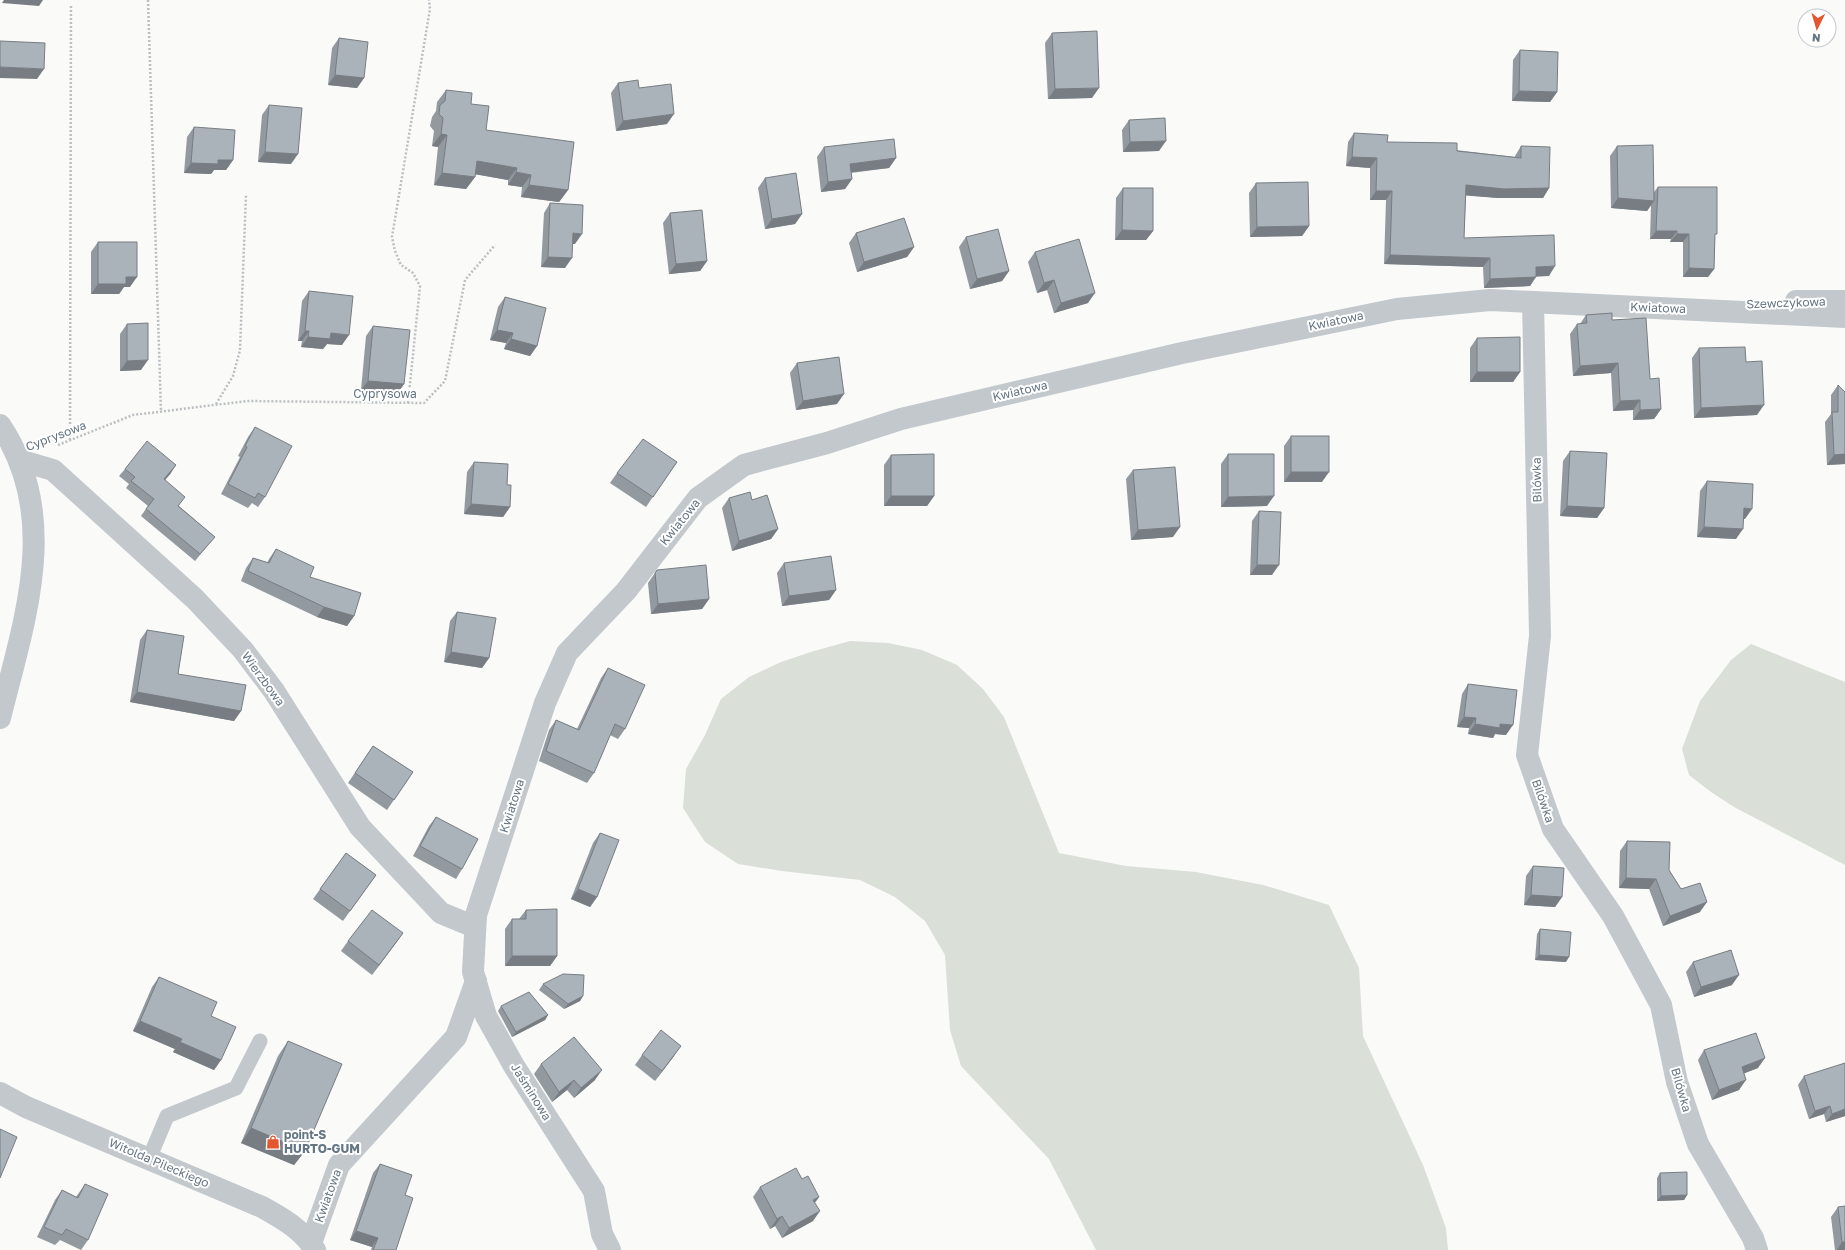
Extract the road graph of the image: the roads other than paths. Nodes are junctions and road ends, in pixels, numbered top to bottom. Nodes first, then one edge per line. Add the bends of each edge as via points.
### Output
1 (1845, 301) edge
2 (1533, 302) junction
3 (1728, 311) junction
4 (1845, 317) edge
5 (0, 425) edge
6 (19, 460) junction
7 (0, 718) edge
8 (475, 927) junction
9 (476, 981) junction
10 (260, 1041) dead end
11 (0, 1093) edge
12 (149, 1159) junction
13 (313, 1247) edge
14 (610, 1250) edge
15 (1757, 1250) edge

1 - 3 street, Szewczykowa via 1771,301 1740,305
2 - 3 street, Kwiatowa
2 - 8 street, Kwiatowa via 1490,300 1397,309 1190,351 901,419 827,443 744,465 698,498 626,591 567,653 545,703 476,915
2 - 15 street, Bilówka via 1540,636 1527,755 1553,829 1613,916 1661,1005 1677,1082 1698,1144 1753,1238
3 - 4 street, Kwiatowa
5 - 6 street
6 - 7 street via 29,486 35,523 32,577 24,623
6 - 8 street, Wierzbowa via 53,470 195,599 243,650 274,691 360,827 441,913
8 - 9 street, Jaśminowa via 473,972
9 - 13 street, Kwiatowa via 456,1038 339,1165
9 - 14 street, Jaśminowa via 486,1016 514,1066 594,1191 602,1234
10 - 12 lane via 236,1088 167,1116
11 - 12 street, Witolda Pileckiego via 26,1107
12 - 13 street, Witolda Pileckiego via 262,1207 282,1218

